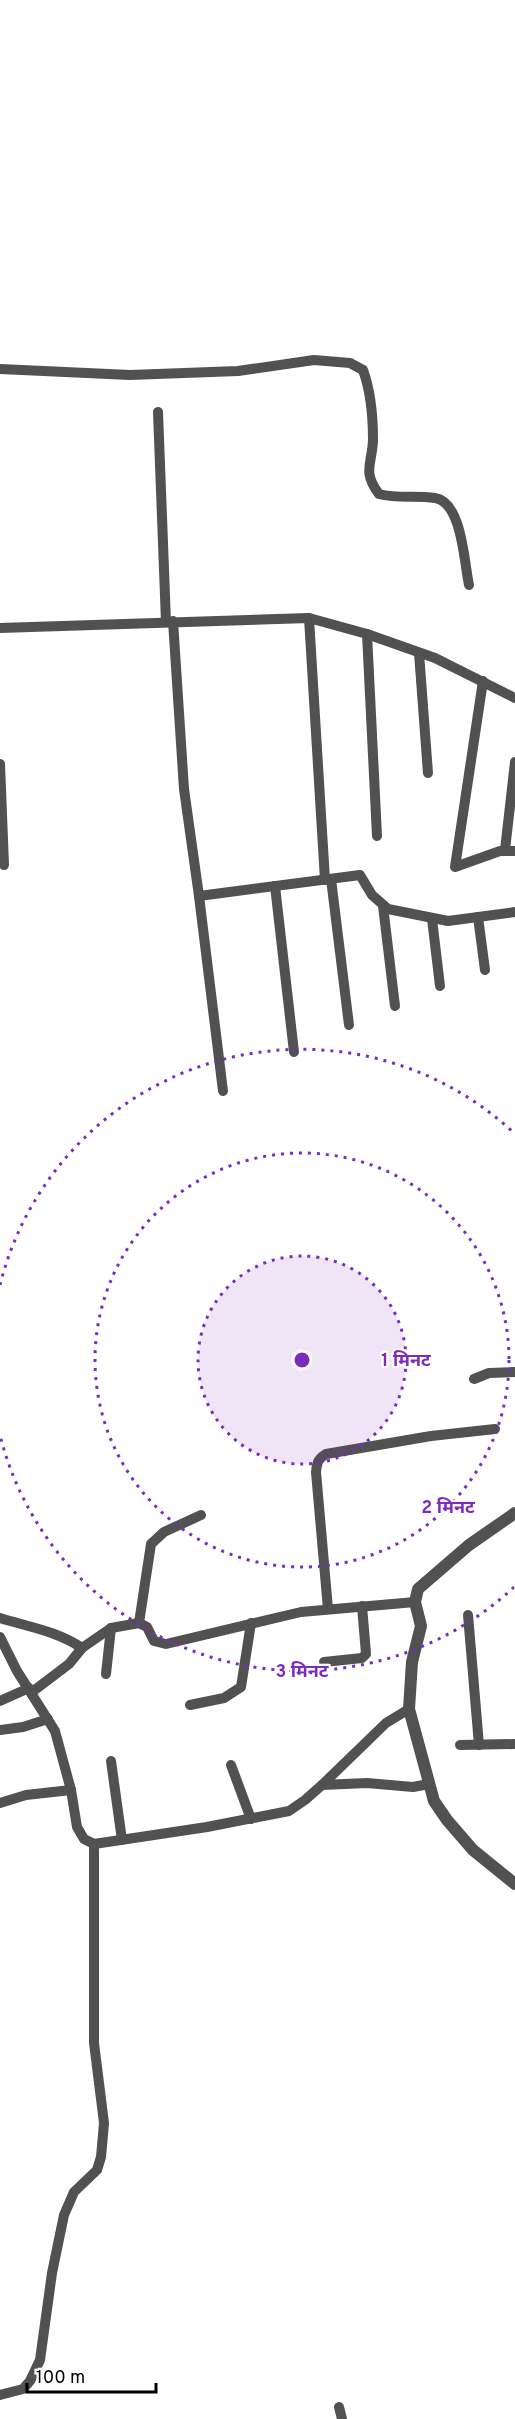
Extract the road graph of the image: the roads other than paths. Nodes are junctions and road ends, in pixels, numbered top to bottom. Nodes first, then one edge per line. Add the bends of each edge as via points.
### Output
1 (0, 369) edge
2 (158, 412) dead end
3 (469, 585) dead end
4 (309, 618) junction
5 (170, 622) junction
6 (0, 628) edge
7 (367, 634) junction
8 (419, 653) junction
9 (483, 681) junction
10 (515, 698) edge
11 (515, 762) edge
12 (0, 764) edge
13 (428, 773) dead end
14 (377, 836) dead end
15 (510, 851) edge
16 (4, 865) dead end
17 (328, 879) junction
18 (275, 886) junction
19 (199, 896) junction
20 (383, 906) junction
21 (515, 912) edge
22 (478, 917) junction
23 (432, 919) junction
24 (485, 970) dead end
25 (440, 986) dead end
26 (395, 1006) dead end
27 (349, 1025) dead end
28 (294, 1052) dead end
29 (222, 1091) dead end
30 (515, 1372) edge
31 (474, 1379) dead end
32 (495, 1429) dead end
33 (515, 1513) edge
34 (201, 1515) dead end
35 (415, 1602) junction
36 (362, 1606) junction
37 (328, 1609) junction
38 (468, 1615) dead end
39 (0, 1618) edge
40 (139, 1623) junction
41 (251, 1623) junction
42 (111, 1628) junction
43 (0, 1637) edge
44 (82, 1648) junction
45 (324, 1662) dead end
46 (106, 1674) dead end
47 (30, 1690) junction
48 (0, 1701) edge
49 (190, 1705) dead end
50 (409, 1709) junction
51 (48, 1719) junction
52 (0, 1730) edge
53 (515, 1744) edge
54 (460, 1745) dead end
55 (479, 1745) junction
56 (111, 1761) dead end
57 (231, 1765) dead end
58 (429, 1784) junction
59 (322, 1785) junction
60 (71, 1790) junction
61 (0, 1803) edge
62 (251, 1819) junction
63 (122, 1840) junction
64 (94, 1844) junction
65 (515, 1884) edge
66 (0, 2395) edge
67 (339, 2408) dead end
68 (342, 2419) edge

1 - 3 street via 130,375 237,370 314,360 350,363 363,370 371,395 370,481 379,494 446,501 457,518
2 - 5 street
4 - 5 street
4 - 7 street
4 - 17 street
5 - 6 street
5 - 19 street via 184,789
7 - 8 street
7 - 14 street
8 - 9 street
8 - 13 street
9 - 10 street
9 - 15 street via 455,867
11 - 15 street
12 - 16 street
17 - 18 street
17 - 20 street via 360,875
17 - 27 street
18 - 19 street
18 - 28 street
19 - 29 street
20 - 23 street
20 - 26 street
21 - 22 street
22 - 23 street
22 - 24 street
23 - 25 street
30 - 31 street via 489,1373
32 - 37 street via 326,1454 316,1462
33 - 35 street via 423,1583
34 - 40 street via 164,1532 151,1544
35 - 36 street
35 - 50 street via 421,1626 412,1662
36 - 37 street
36 - 45 street via 366,1654 362,1658
37 - 41 street
38 - 55 street
39 - 44 street via 53,1632
40 - 41 street via 154,1641 166,1644
40 - 42 street
41 - 49 street via 241,1687 224,1698
42 - 44 street
42 - 46 street
43 - 47 street
44 - 47 street via 69,1664
47 - 48 street
47 - 51 street
50 - 58 street
50 - 59 street via 386,1723
51 - 52 street
51 - 60 street
53 - 55 street
54 - 55 street
56 - 63 street
57 - 62 street
58 - 59 street
58 - 65 street via 434,1801 453,1828
59 - 62 street via 289,1811
60 - 61 street via 26,1795
60 - 64 street via 77,1827 84,1839
62 - 63 street
63 - 64 street
64 - 66 street via 94,2043 104,2123 101,2157 97,2170 74,2192 64,2215 40,2360 23,2389
67 - 68 street

